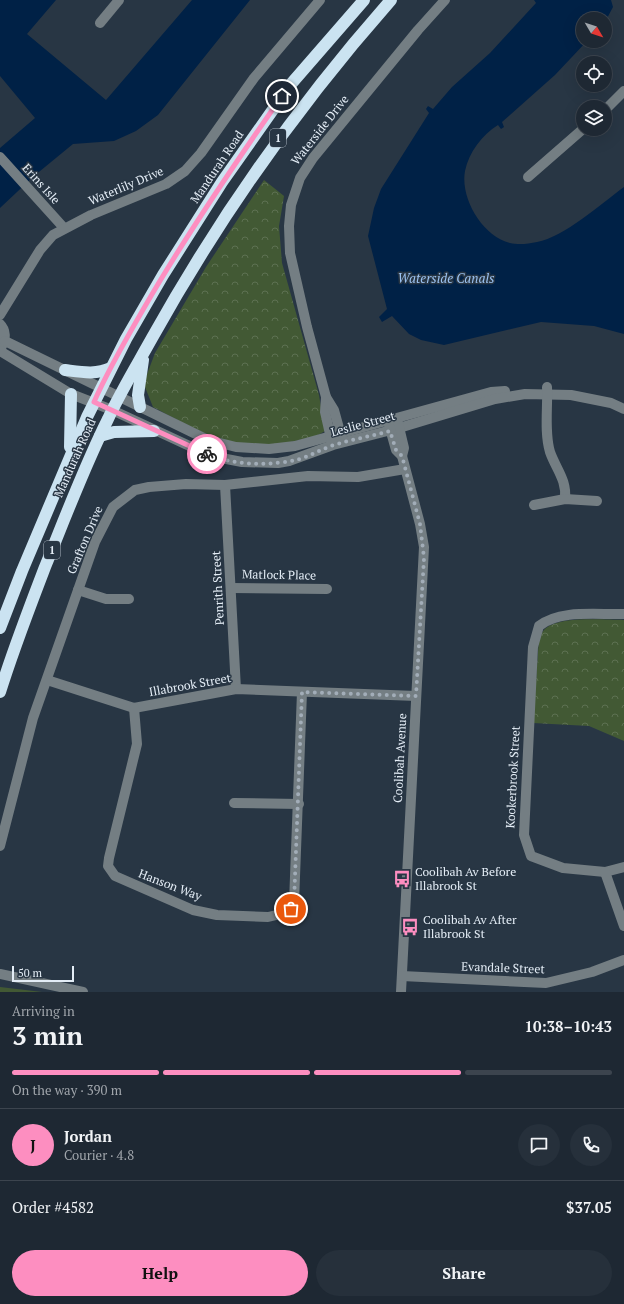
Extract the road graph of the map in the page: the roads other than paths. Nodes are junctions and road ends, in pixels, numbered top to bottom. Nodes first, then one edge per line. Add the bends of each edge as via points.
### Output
1 (119, 0) edge
2 (320, 0) edge
3 (364, 0) edge
4 (391, 0) edge
5 (445, 0) edge
6 (100, 23) dead end
7 (624, 91) edge
8 (612, 103) edge
9 (576, 135) edge
10 (0, 158) edge
11 (528, 177) dead end
12 (64, 228) junction
13 (0, 315) edge
14 (0, 324) edge
15 (2, 347) edge
16 (146, 349) junction
17 (111, 368) junction
18 (65, 370) junction
19 (101, 387) junction
20 (547, 390) junction
21 (71, 394) junction
22 (119, 397) junction
23 (94, 402) junction
24 (624, 402) edge
25 (140, 407) junction
26 (624, 409) edge
27 (112, 410) junction
28 (392, 419) junction
29 (395, 430) junction
30 (154, 431) junction
31 (100, 436) junction
32 (337, 439) junction
33 (70, 456) junction
34 (405, 469) junction
35 (225, 485) junction
36 (564, 499) junction
37 (597, 501) dead end
38 (534, 505) dead end
39 (231, 588) junction
40 (327, 589) dead end
41 (78, 590) junction
42 (129, 599) dead end
43 (624, 614) edge
44 (0, 628) edge
45 (46, 680) junction
46 (236, 689) junction
47 (0, 692) edge
48 (302, 692) junction
49 (416, 696) junction
50 (134, 708) junction
51 (234, 803) dead end
52 (299, 804) junction
53 (0, 846) edge
54 (624, 867) edge
55 (604, 872) junction
56 (624, 926) edge
57 (624, 960) edge
58 (0, 974) edge
59 (402, 976) junction
60 (84, 992) edge
61 (401, 992) edge

1 - 6 street
2 - 12 street, Waterlily Drive via 254,78 185,171 166,184
3 - 17 highway, Mandurah Road / 1 via 291,84 222,182 163,275
4 - 16 highway, Mandurah Road / 1 via 304,103 257,167 209,241
5 - 32 street, Waterside Drive via 313,158 300,178 291,205 288,226 290,253 306,327 326,398 325,412
7 - 8 street
9 - 11 street
10 - 12 street, Erins Isle
12 - 13 street, Waterlily Drive via 40,250
14 - 15 street via 4,331
15 - 18 street, Leslie Street
15 - 21 street, Leslie Street
16 - 22 highway, Mandurah Road / 1
16 - 25 highway via 139,382
17 - 18 highway via 92,373
17 - 19 highway, Mandurah Road / 1
18 - 19 street, Leslie Street
19 - 22 street, Leslie Street
19 - 23 highway, Mandurah Road / 1
20 - 24 street, Leslie Street via 572,388
20 - 26 street, Leslie Street via 611,403
20 - 28 street, Leslie Street via 491,392
20 - 29 street, Leslie Street via 495,399
20 - 36 street via 550,452 566,489
21 - 23 street, Leslie Street
21 - 33 highway
22 - 25 street, Leslie Street
22 - 27 highway, Mandurah Road / 1
23 - 27 street, Leslie Street
23 - 33 highway, Mandurah Road / 1
25 - 32 street, Leslie Street via 197,435 236,447 269,449
27 - 30 street, Leslie Street
27 - 31 highway, Mandurah Road / 1
28 - 29 street, Coolibah Avenue
28 - 32 street, Leslie Street
29 - 32 street, Leslie Street
29 - 34 street, Coolibah Avenue via 396,450 402,456
30 - 31 highway via 114,432
30 - 32 street, Leslie Street via 211,456 242,462 278,463 302,458
31 - 47 highway, Mandurah Road / 1 via 67,512 12,654
33 - 44 highway, Mandurah Road / 1
34 - 35 street, Grafton Drive via 358,477 308,476
34 - 49 street, Coolibah Avenue via 424,547
35 - 39 street, Penrith Street
35 - 41 street, Grafton Drive via 186,484 148,487 135,490 122,499 105,519
36 - 37 street
36 - 38 street
39 - 40 street, Matlock Place
39 - 46 street, Penrith Street
41 - 42 street via 106,599
41 - 45 street, Grafton Drive
43 - 55 street, Kookerbrook Street via 553,617 539,626 532,647 524,835 531,856 563,868
45 - 50 street, Illabrook Street
45 - 53 street, Grafton Drive via 33,718
46 - 48 street, Illabrook Street
46 - 50 street, Illabrook Street
48 - 49 street, Illabrook Street
48 - 52 street, Hanson Way
49 - 59 street, Coolibah Avenue
50 - 52 street, Hanson Way via 137,744 108,866 111,872 124,881 193,910 217,915 268,917 285,914 294,903
51 - 52 street
54 - 55 street, Kookerbrook Street
55 - 56 street
57 - 59 street, Evandale Street via 592,972 546,983
58 - 60 street
59 - 61 street, Coolibah Avenue

